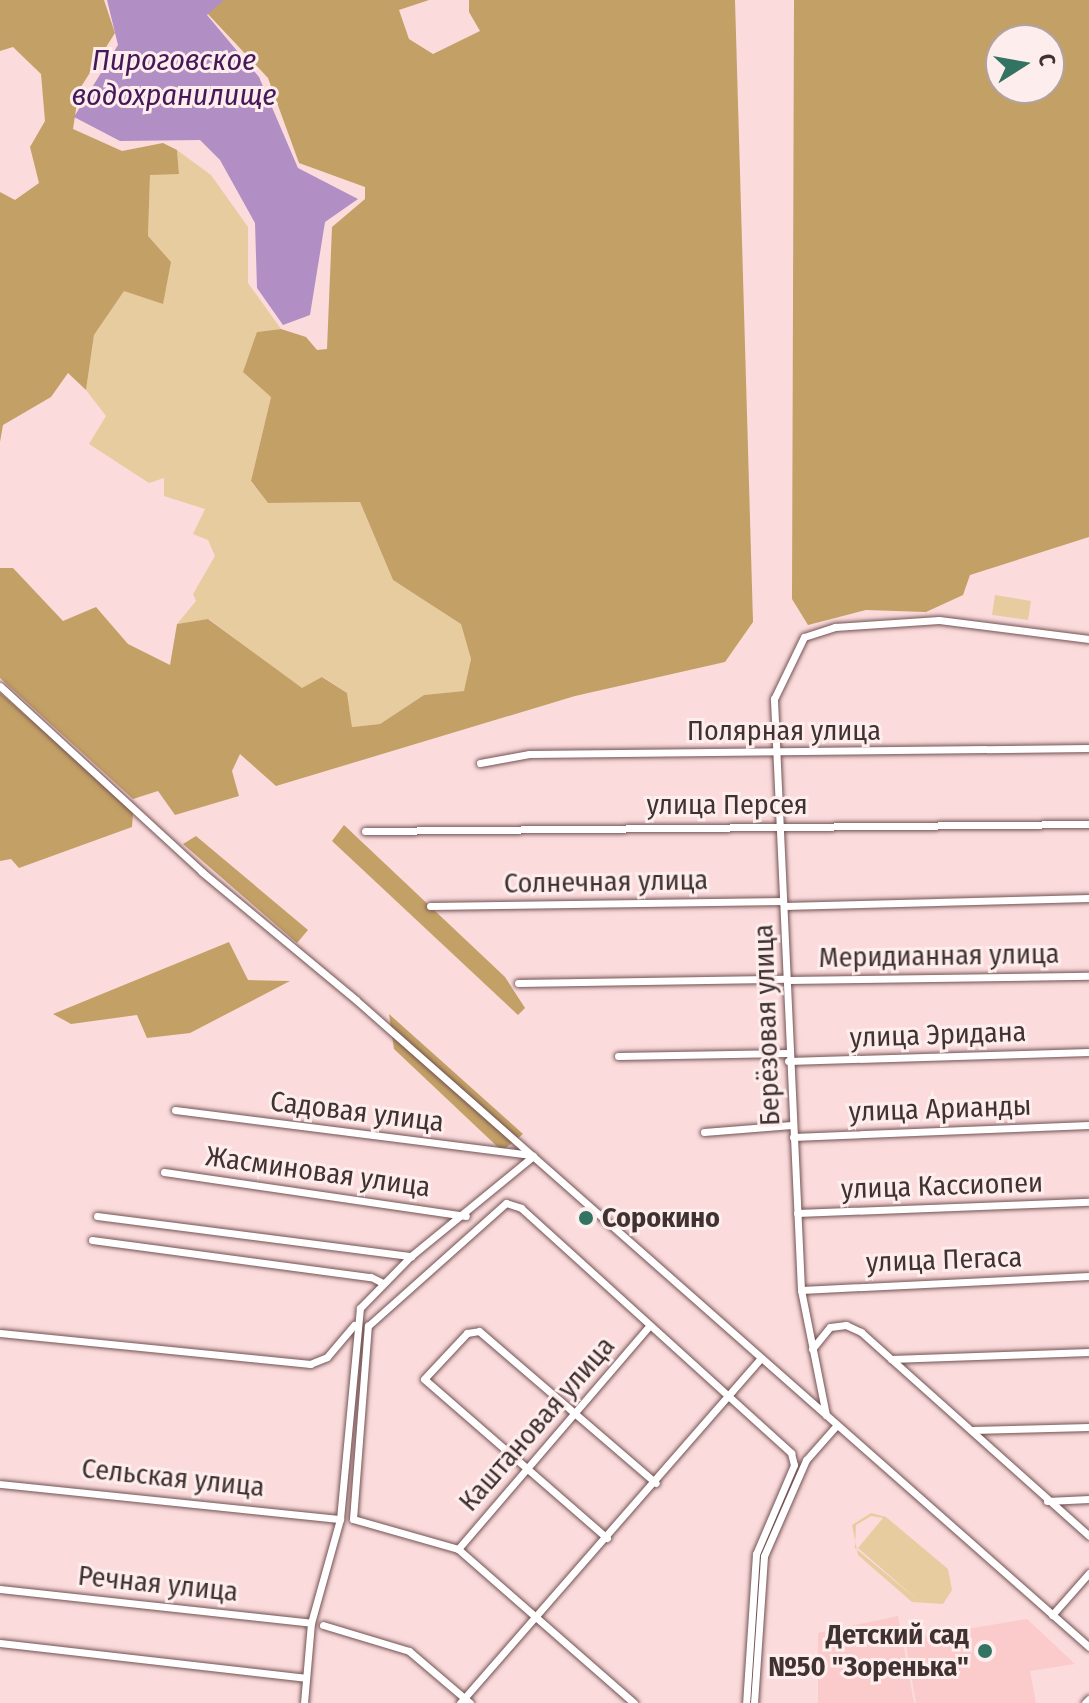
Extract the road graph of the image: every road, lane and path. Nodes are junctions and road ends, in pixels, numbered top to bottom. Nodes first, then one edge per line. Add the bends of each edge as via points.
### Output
1 (1089, 639) edge
2 (0, 686) edge
3 (1089, 748) edge
4 (777, 754) junction
5 (480, 763) dead end
6 (1089, 824) edge
7 (780, 826) junction
8 (365, 831) dead end
9 (1089, 898) edge
10 (784, 904) junction
11 (430, 906) dead end
12 (1089, 976) edge
13 (786, 979) junction
14 (518, 983) dead end
15 (1089, 1052) edge
16 (618, 1056) dead end
17 (788, 1057) junction
18 (175, 1110) dead end
19 (792, 1125) junction
20 (1089, 1125) edge
21 (704, 1132) dead end
22 (793, 1137) junction
23 (533, 1156) junction
24 (164, 1172) dead end
25 (1089, 1202) edge
26 (797, 1213) junction
27 (97, 1216) dead end
28 (466, 1216) junction
29 (92, 1240) dead end
30 (411, 1256) junction
31 (1089, 1276) edge
32 (383, 1283) junction
33 (801, 1290) junction
34 (356, 1324) junction
35 (649, 1326) junction
36 (0, 1333) edge
37 (812, 1349) junction
38 (1089, 1352) edge
39 (760, 1359) junction
40 (891, 1359) junction
41 (729, 1396) junction
42 (576, 1414) junction
43 (826, 1417) junction
44 (836, 1426) junction
45 (1089, 1427) edge
46 (972, 1430) junction
47 (528, 1469) junction
48 (656, 1483) junction
49 (0, 1484) edge
50 (1089, 1499) edge
51 (1047, 1501) junction
52 (340, 1519) junction
53 (1089, 1536) edge
54 (607, 1538) junction
55 (458, 1549) junction
56 (1089, 1573) edge
57 (0, 1589) edge
58 (1052, 1615) junction
59 (536, 1619) junction
60 (311, 1623) junction
61 (323, 1625) dead end
62 (0, 1643) edge
63 (1089, 1647) edge
64 (305, 1678) junction
65 (465, 1701) edge
66 (304, 1703) edge
67 (634, 1703) edge
68 (746, 1703) edge
69 (754, 1703) edge

1 - 4 street, Берёзовая улица via 939,620 835,627 804,637 774,699
2 - 23 street via 202,872
3 - 4 street, Полярная улица
4 - 5 street, Полярная улица via 529,754
4 - 7 street, Берёзовая улица
6 - 7 street, улица Персея
7 - 8 street, улица Персея
7 - 10 street, Берёзовая улица
9 - 10 street, Солнечная улица
10 - 11 street, Солнечная улица
10 - 13 street, Берёзовая улица
12 - 13 street, Меридианная улица
13 - 14 street, Меридианная улица
13 - 17 street, Берёзовая улица
15 - 17 street, улица Эридана
16 - 17 street, улица Эридана
17 - 19 street, Берёзовая улица
18 - 23 street, Садовая улица
19 - 21 street
19 - 22 street, Берёзовая улица
20 - 22 street, улица Арианды
22 - 26 street, Берёзовая улица
23 - 28 street
23 - 39 street
24 - 28 street, Жасминовая улица
25 - 26 street, улица Кассиопеи
26 - 33 street, Берёзовая улица
27 - 30 street
28 - 30 street
29 - 32 street via 371,1277
30 - 32 street
31 - 33 street, улица Пегаса
32 - 34 street via 360,1308
33 - 37 street, Берёзовая улица
34 - 36 street via 327,1357 310,1364
34 - 52 street
35 - 41 street
35 - 42 street, Каштановая улица
35 - 55 street via 513,1203 499,1205 368,1326 353,1519
37 - 40 street via 830,1327 846,1325
37 - 43 street, Берёзовая улица
38 - 40 street
39 - 41 street
39 - 43 street
40 - 46 street
41 - 48 street
41 - 68 street via 791,1453 794,1465 756,1554
42 - 47 street, Каштановая улица
42 - 47 street via 479,1331 467,1333 424,1379
42 - 48 street
43 - 44 street
44 - 58 street
44 - 69 street via 806,1460 764,1556
45 - 46 street
46 - 51 street
47 - 54 street
47 - 55 street, Каштановая улица
48 - 54 street
49 - 52 street, Сельская улица
50 - 51 street
51 - 53 street
52 - 60 street
54 - 59 street
55 - 59 street
56 - 58 street
57 - 60 street, Речная улица
58 - 63 street
59 - 65 street
59 - 67 street
60 - 64 street
61 - 65 street via 409,1651
62 - 64 street
64 - 66 street

